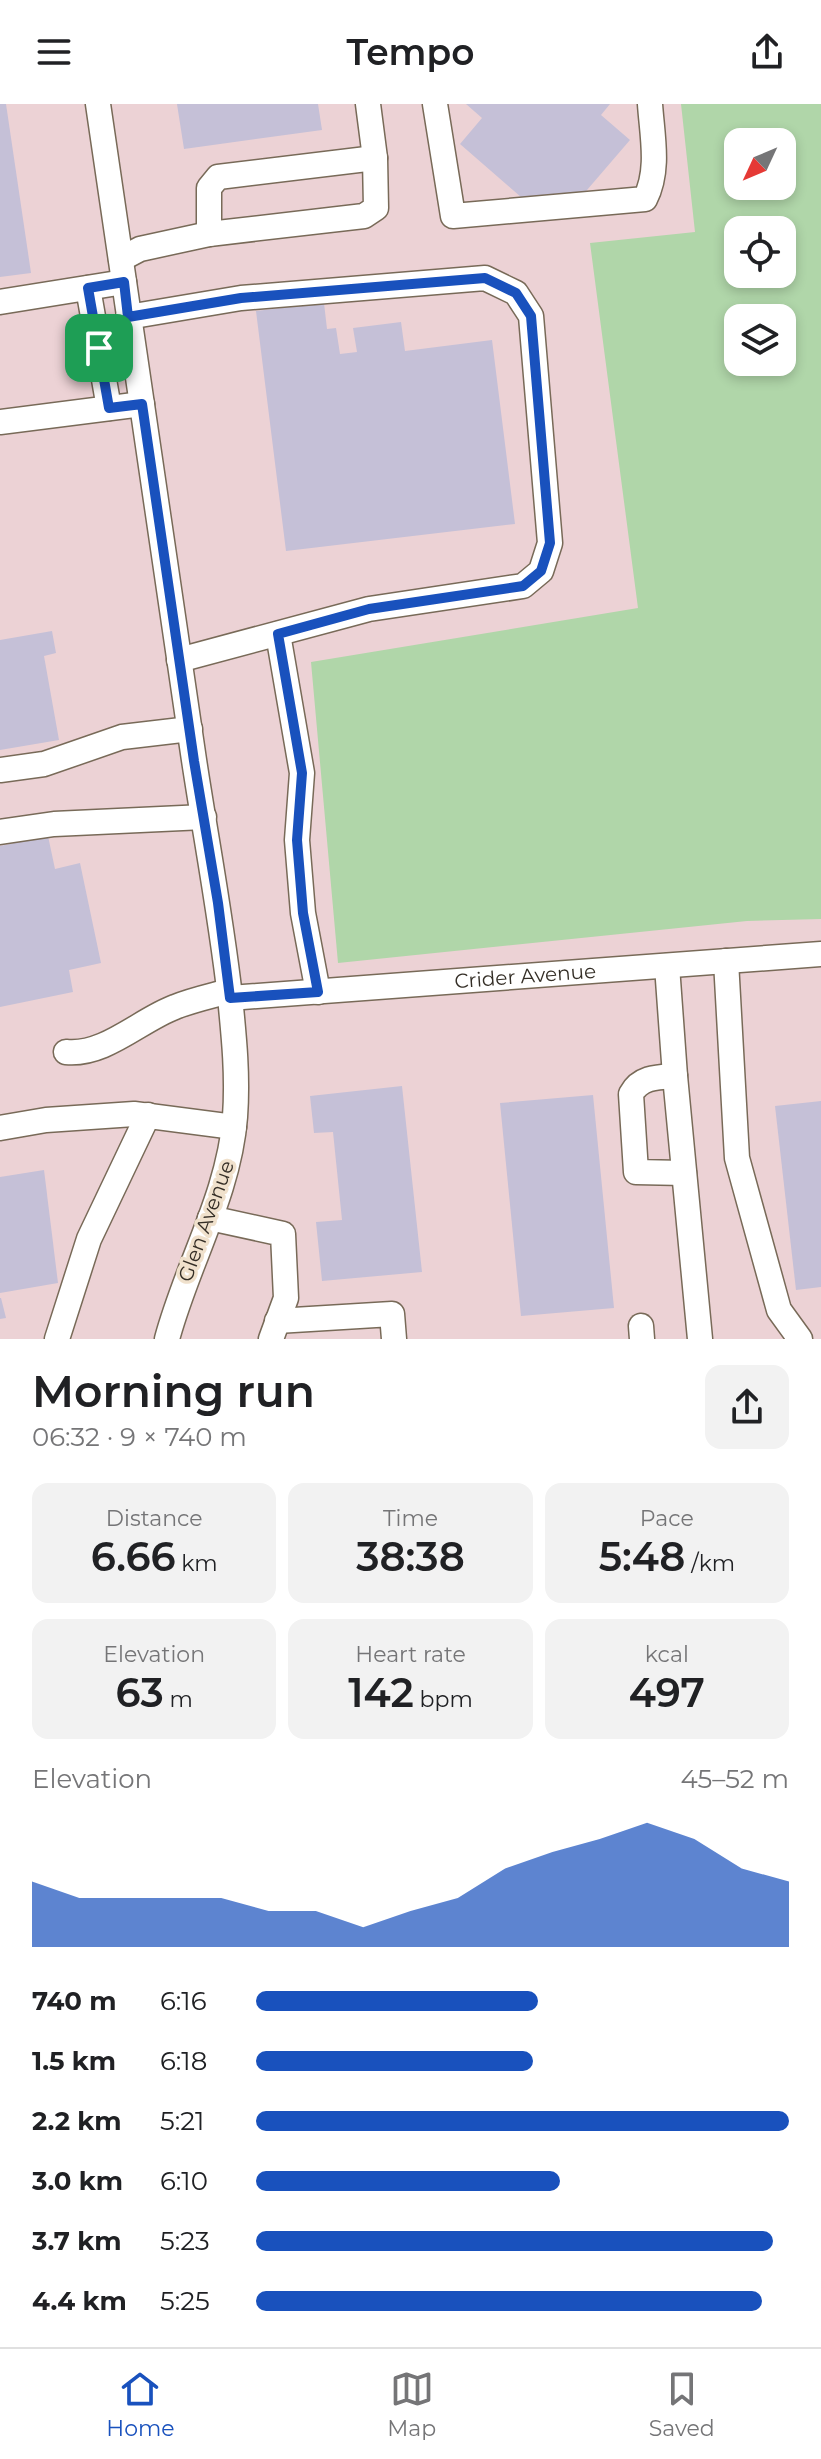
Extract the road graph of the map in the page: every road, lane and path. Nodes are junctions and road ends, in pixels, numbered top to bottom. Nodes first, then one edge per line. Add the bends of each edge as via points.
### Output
1 (98, 104) edge
2 (368, 104) edge
3 (435, 104) edge
4 (650, 104) edge
5 (375, 158) junction
6 (209, 234) junction
7 (122, 271) junction
8 (88, 288) junction
9 (0, 302) edge
10 (128, 317) junction
11 (142, 404) junction
12 (109, 408) junction
13 (0, 422) edge
14 (278, 634) junction
15 (179, 660) junction
16 (190, 729) junction
17 (0, 770) edge
18 (204, 817) junction
19 (0, 832) edge
20 (821, 954) edge
21 (726, 961) junction
22 (667, 966) junction
23 (318, 992) junction
24 (229, 995) junction
25 (66, 1052) dead end
26 (675, 1076) junction
27 (148, 1115) junction
28 (234, 1127) junction
29 (0, 1128) edge
30 (684, 1173) junction
31 (210, 1218) junction
32 (274, 1330) edge
33 (57, 1339) edge
34 (167, 1339) edge
35 (394, 1339) edge
36 (700, 1339) edge
37 (800, 1339) edge

1 - 7 street, Glen Avenue
2 - 5 street
3 - 4 street via 453,216 645,199 653,184
5 - 6 street via 218,177 209,188
5 - 6 street via 376,208 364,216
6 - 7 street via 140,249
7 - 8 street
7 - 10 street, Glen Avenue
8 - 9 street
8 - 12 street
10 - 11 street, Glen Avenue
10 - 14 street via 241,298 485,278 516,293 531,316 550,543 541,571 523,586 369,609
11 - 12 street
11 - 15 street, Glen Avenue
12 - 13 street
14 - 15 street
14 - 23 street via 302,773 298,854
15 - 16 street, Glen Avenue
16 - 17 street via 122,737 44,764
16 - 18 street, Glen Avenue
18 - 19 street via 54,824
18 - 24 street, Glen Avenue
20 - 21 street, Crider Avenue
21 - 22 street, Crider Avenue
21 - 37 street via 737,1158 779,1310
22 - 23 street, Crider Avenue
22 - 26 street
23 - 24 street, Crider Avenue
24 - 25 street, Crider Avenue via 176,1006 81,1054
24 - 28 street, Glen Avenue
26 - 30 street
26 - 30 street via 644,1080 631,1094 636,1172
27 - 28 street
27 - 29 street
27 - 33 street via 89,1239
28 - 31 street, Glen Avenue
30 - 36 street
31 - 32 street via 283,1234 286,1298
31 - 34 street, Glen Avenue
32 - 35 street via 392,1314

